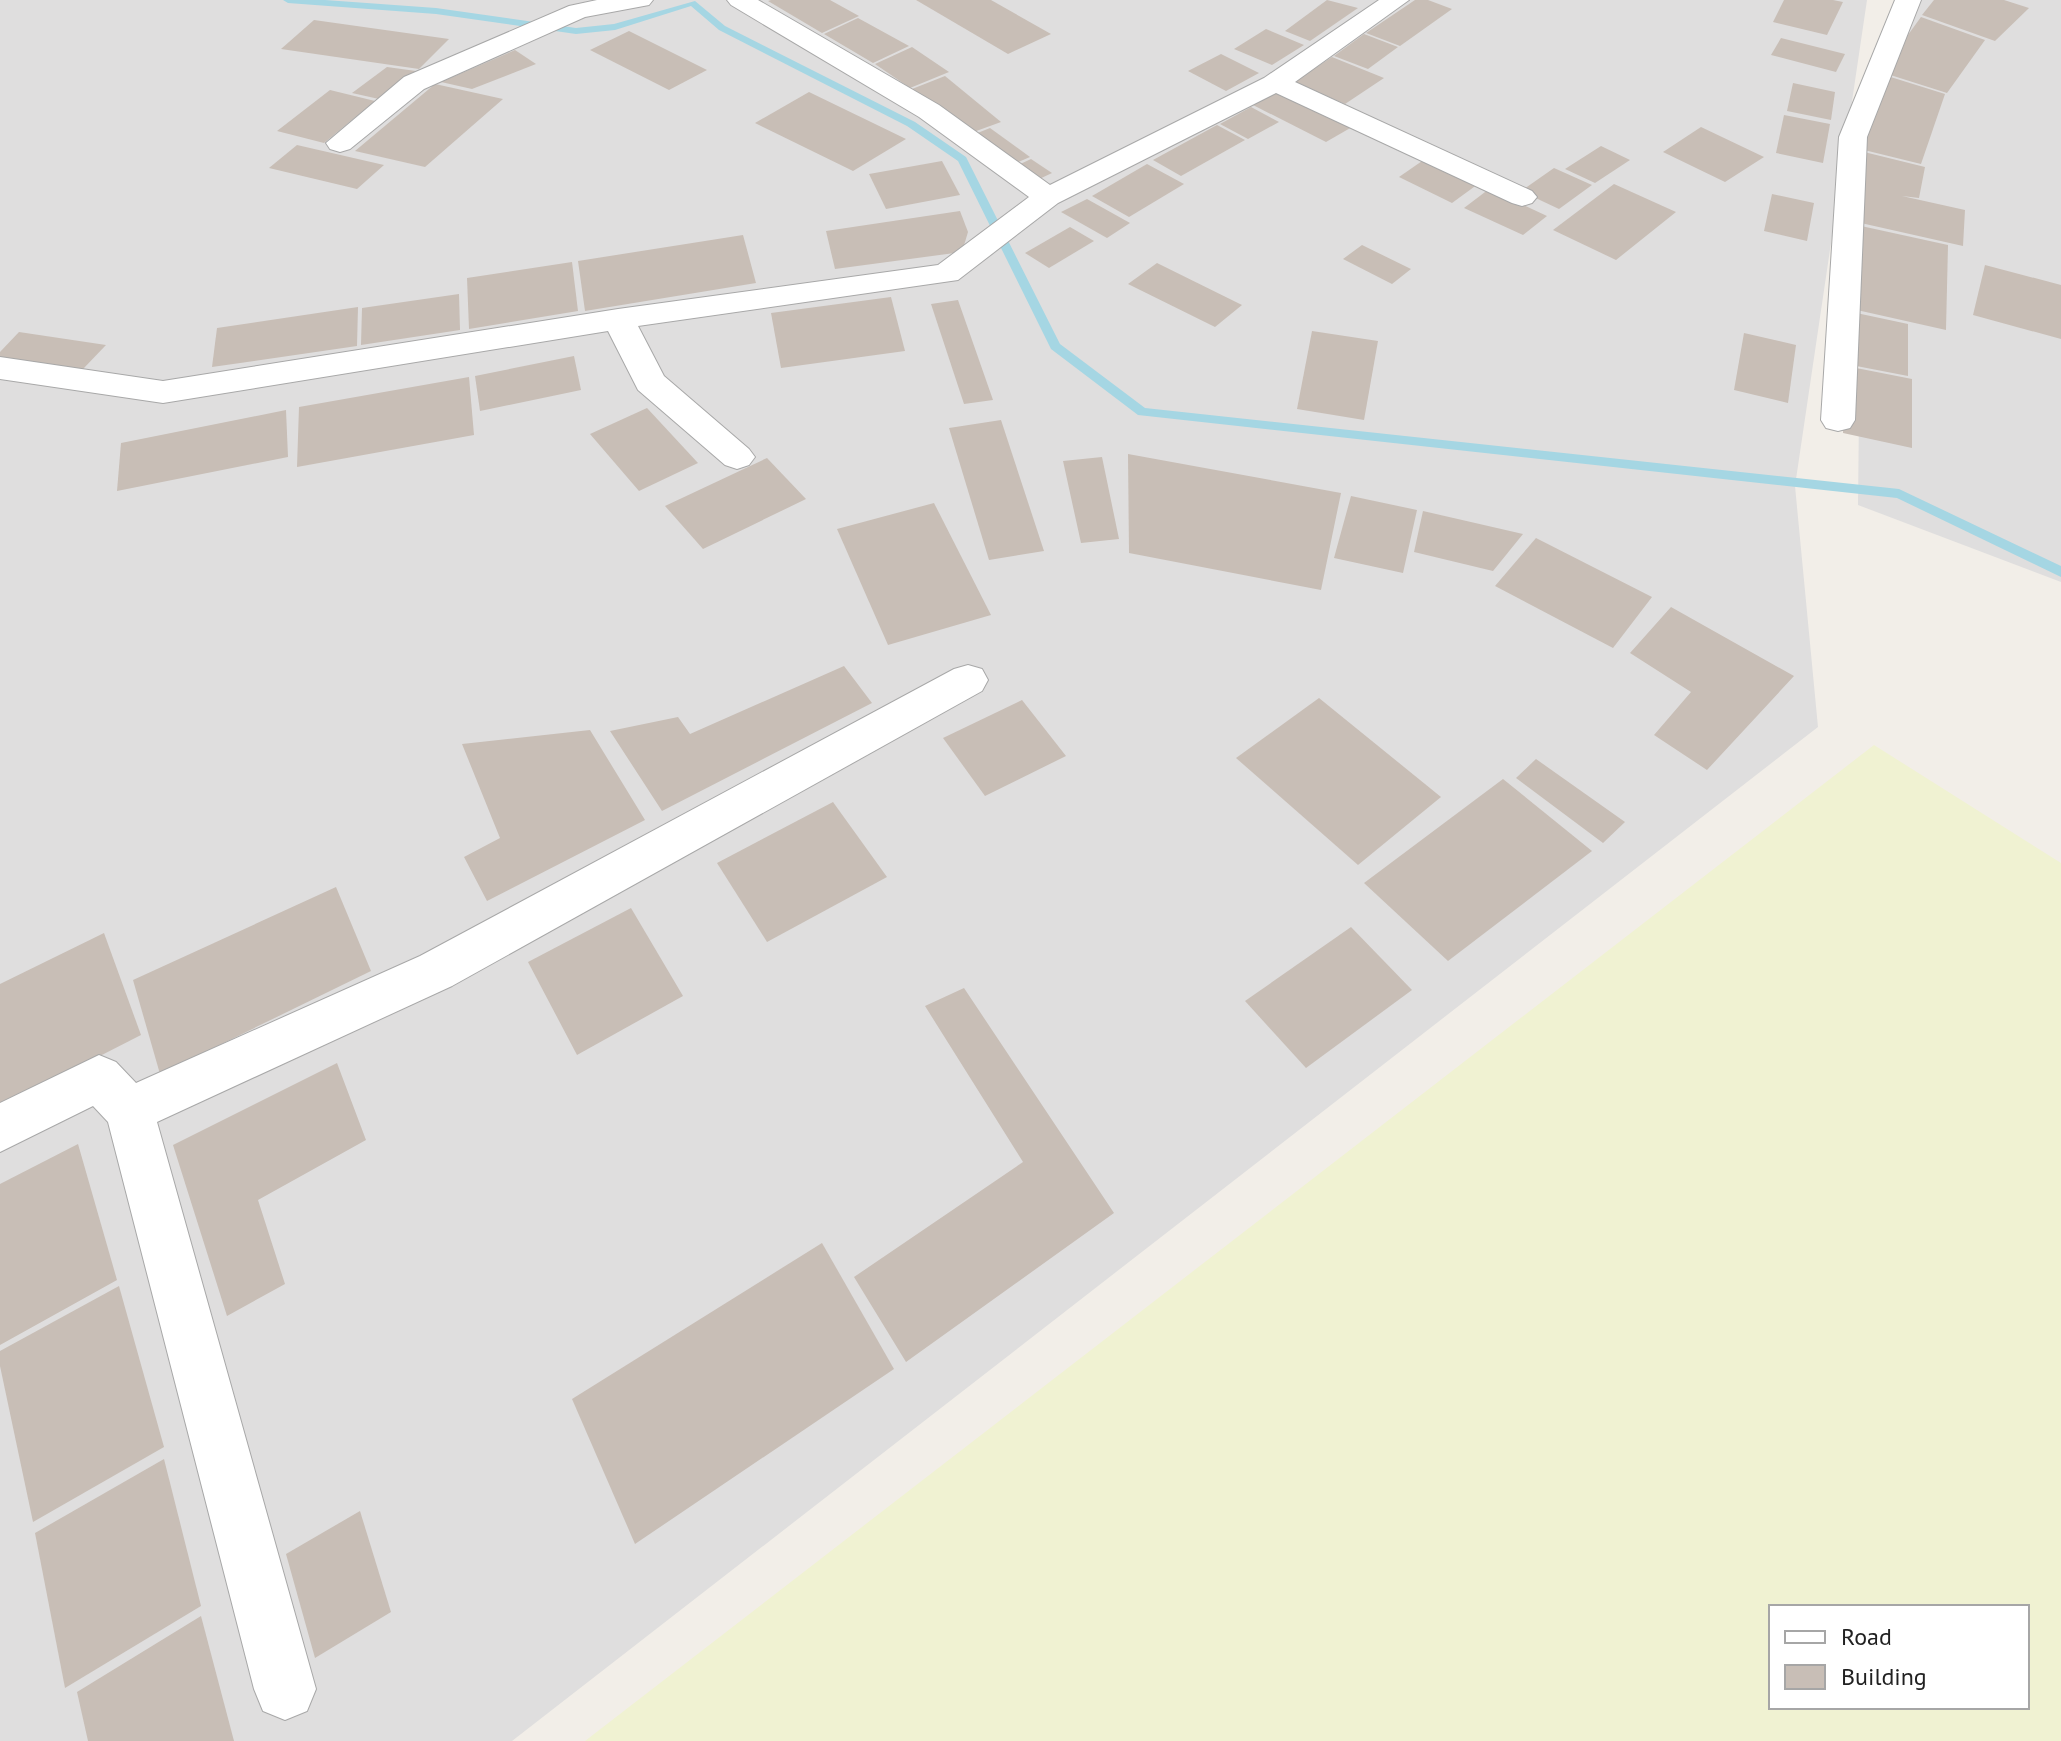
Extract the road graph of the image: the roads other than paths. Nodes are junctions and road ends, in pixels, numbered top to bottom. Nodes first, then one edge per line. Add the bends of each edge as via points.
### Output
1 (640, 0) edge
2 (740, 0) edge
3 (1396, 0) edge
4 (1908, 0) edge
5 (1274, 84) junction
6 (340, 143) dead end
7 (1522, 197) dead end
8 (1039, 204) junction
9 (618, 319) junction
10 (0, 368) edge
11 (1838, 420) dead end
12 (737, 457) dead end
13 (968, 680) dead end
14 (129, 1110) junction
15 (0, 1128) edge
16 (285, 1689) dead end

1 - 6 street via 578,11 414,83
2 - 8 street via 929,111
3 - 5 street
4 - 11 street via 1853,137
5 - 7 street
5 - 8 street
8 - 9 street via 947,273
9 - 10 street via 163,392
9 - 12 street via 650,382
13 - 14 street via 436,971
14 - 15 street via 99,1078
14 - 16 street

